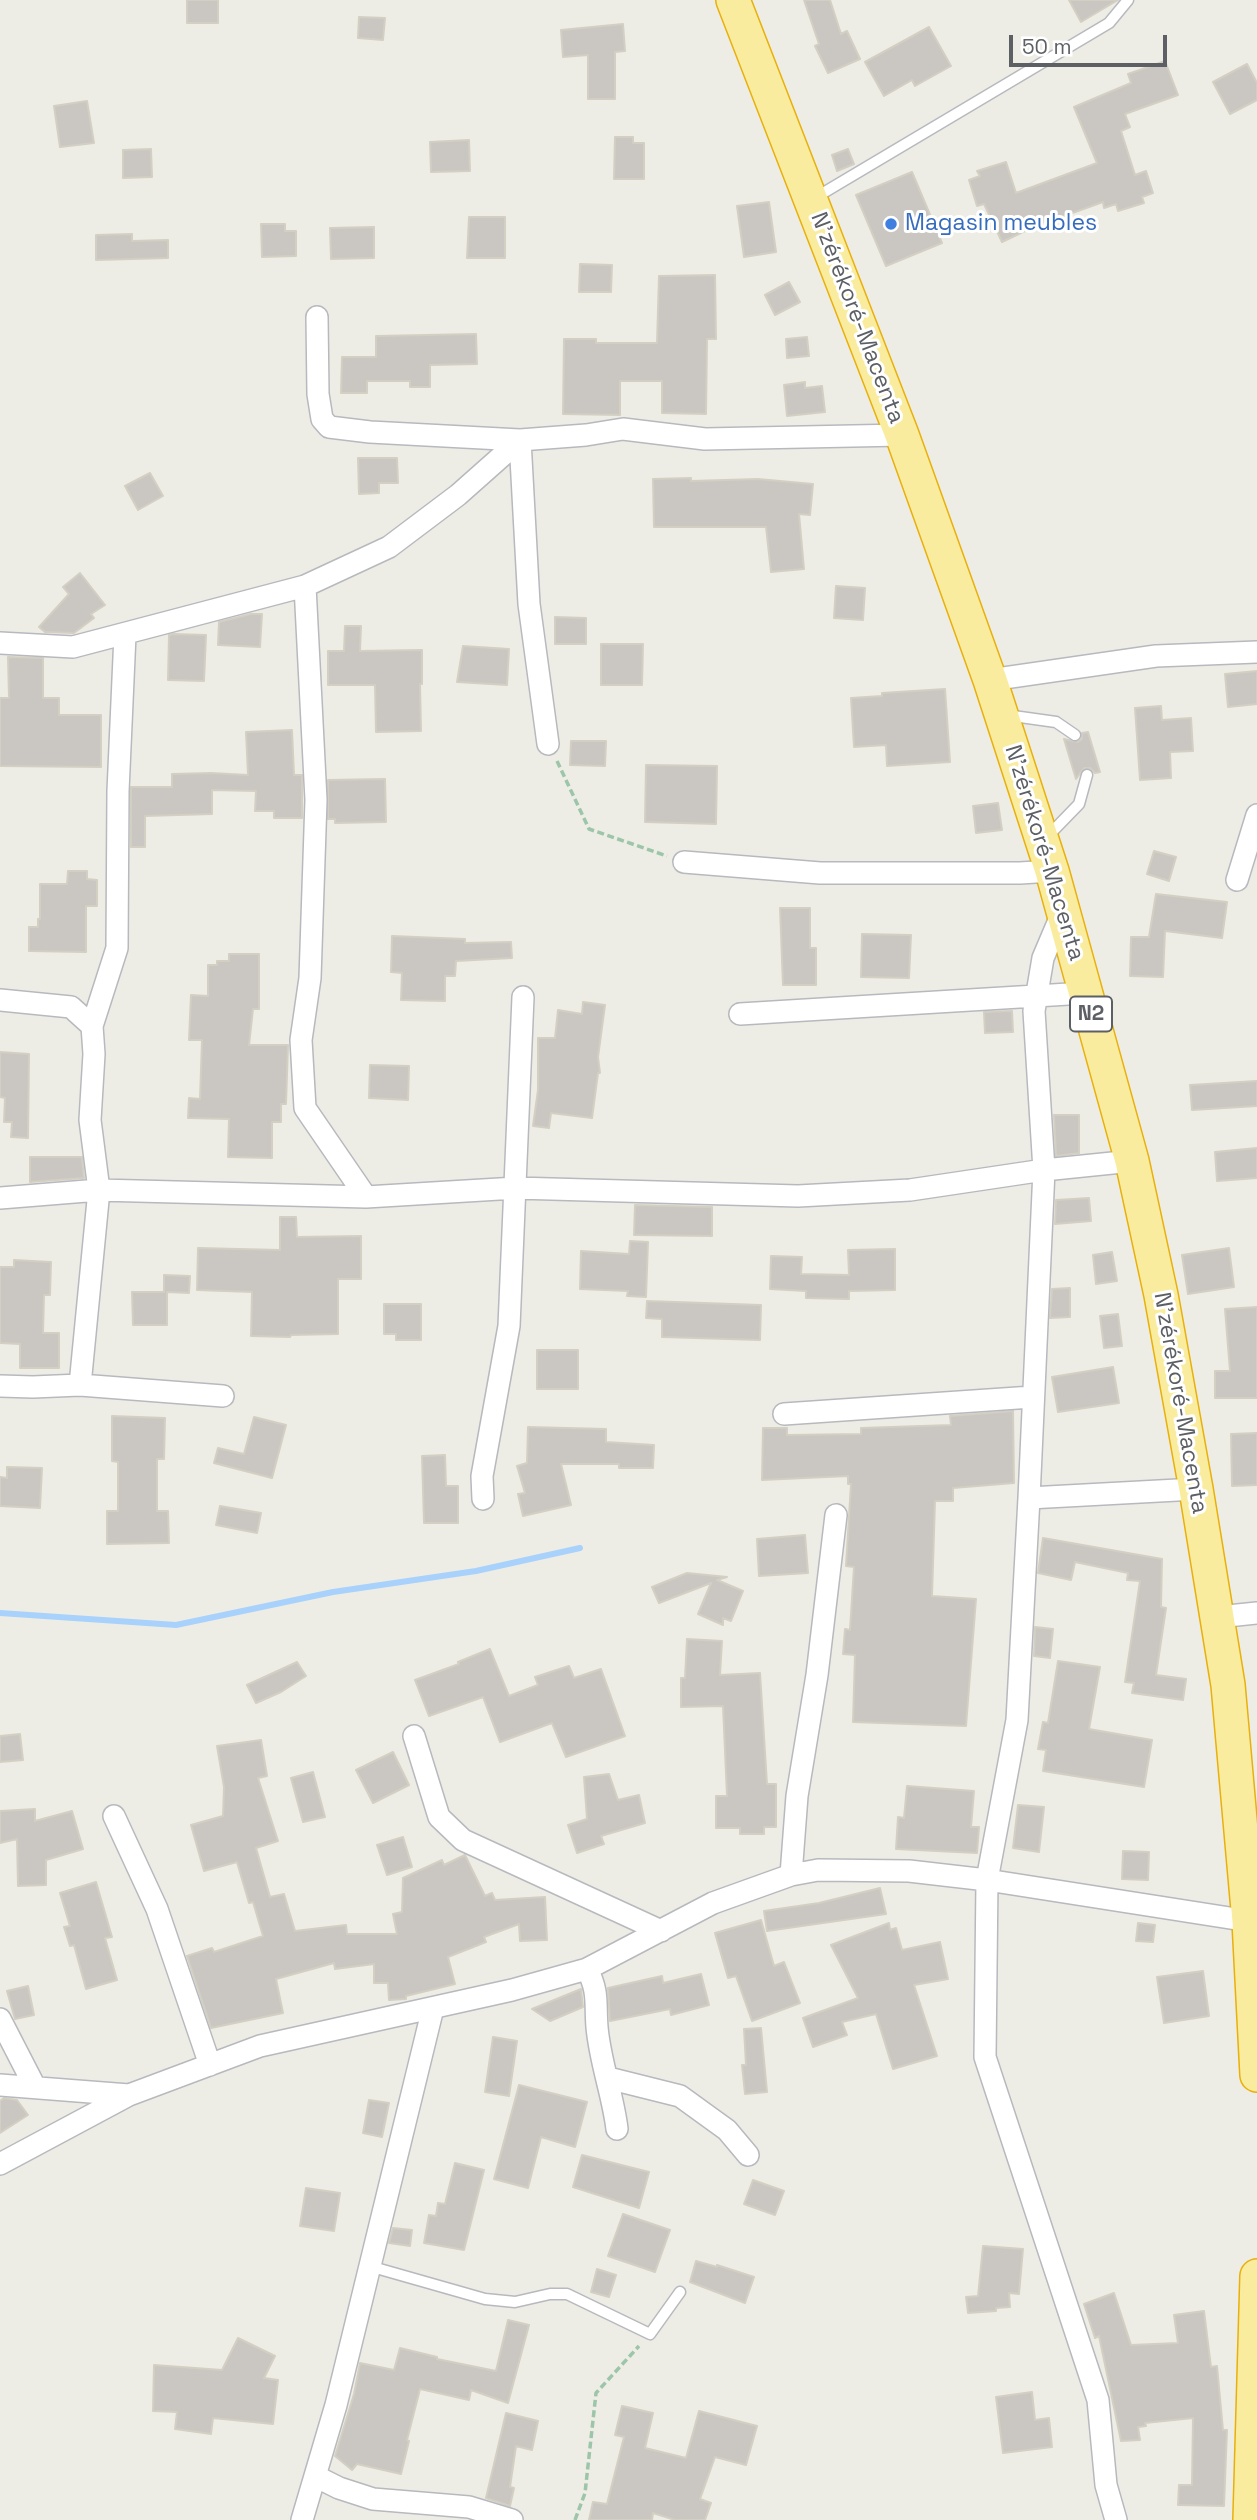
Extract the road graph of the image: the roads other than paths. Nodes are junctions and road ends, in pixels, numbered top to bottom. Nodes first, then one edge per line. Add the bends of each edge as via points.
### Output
1 (733, 0) edge
2 (1128, 0) edge
3 (811, 201) junction
4 (317, 317) dead end
5 (902, 435) junction
6 (520, 440) junction
7 (305, 586) junction
8 (125, 635) junction
9 (0, 643) edge
10 (1257, 652) edge
11 (990, 680) junction
12 (1001, 714) junction
13 (1075, 735) dead end
14 (548, 744) road end
15 (1087, 775) dead end
16 (1257, 816) edge
17 (1047, 856) junction
18 (684, 862) road end
19 (1237, 880) dead end
20 (1063, 911) junction
21 (1085, 993) junction
22 (523, 997) dead end
23 (1036, 997) junction
24 (0, 1000) edge
25 (740, 1014) dead end
26 (92, 1026) junction
27 (1132, 1161) junction
28 (1044, 1170) junction
29 (516, 1188) junction
30 (99, 1189) junction
31 (366, 1197) junction
32 (0, 1198) edge
33 (80, 1385) junction
34 (0, 1386) edge
35 (223, 1396) dead end
36 (1032, 1397) junction
37 (784, 1415) dead end
38 (1196, 1489) junction
39 (1030, 1498) junction
40 (483, 1499) dead end
41 (836, 1515) dead end
42 (1257, 1613) edge
43 (1218, 1616) junction
44 (414, 1736) dead end
45 (114, 1816) dead end
46 (791, 1875) junction
47 (987, 1880) junction
48 (1249, 1921) junction
49 (660, 1931) junction
50 (587, 1969) junction
51 (433, 2008) junction
52 (0, 2019) edge
53 (210, 2065) junction
54 (1257, 2075) edge
55 (608, 2078) junction
56 (0, 2085) edge
57 (35, 2087) junction
58 (129, 2095) junction
59 (617, 2129) dead end
60 (748, 2155) dead end
61 (0, 2164) edge
62 (369, 2266) junction
63 (1257, 2276) edge
64 (680, 2292) dead end
65 (1256, 2386) edge
66 (316, 2476) junction
67 (302, 2520) edge
68 (512, 2520) edge
69 (1116, 2520) edge
70 (1250, 2520) edge

1 - 3 highway, N'zérékoré-Macenta / N2
2 - 3 lane via 1109,23
3 - 5 highway, N'zérékoré-Macenta / N2
4 - 6 street via 318,394 322,419 329,427
5 - 6 street via 705,439 623,429
5 - 11 highway, N'zérékoré-Macenta / N2
6 - 7 street via 389,547
6 - 14 street via 529,604
7 - 8 street
7 - 31 street via 316,800 310,978 301,1040 305,1108
8 - 9 street via 73,648
8 - 26 street via 117,948
10 - 11 street via 1156,656
11 - 12 highway, N'zérékoré-Macenta / N2
12 - 13 lane via 1056,722
12 - 17 highway, N'zérékoré-Macenta / N2
15 - 17 lane via 1079,804
16 - 19 street
17 - 18 street via 1020,873 820,873
17 - 20 highway, N'zérékoré-Macenta / N2
20 - 21 highway, N'zérékoré-Macenta / N2
20 - 23 street via 1043,958
21 - 23 street
21 - 27 highway, N'zérékoré-Macenta / N2
22 - 29 street
23 - 25 street
23 - 28 street
24 - 26 street via 71,1007
26 - 30 street via 90,1120
27 - 28 street
27 - 38 highway, N'zérékoré-Macenta / N2
28 - 29 street via 910,1189 798,1196
28 - 36 street
29 - 31 street
29 - 40 street via 509,1326 482,1476
30 - 31 street
30 - 32 street
30 - 33 street
33 - 34 street
33 - 35 street
36 - 37 street
36 - 39 street
38 - 39 street
38 - 43 highway, N'zérékoré-Macenta / N2
39 - 47 street via 1017,1720
41 - 46 street via 797,1796
42 - 43 street
43 - 48 highway, N'zérékoré-Macenta / N2
44 - 49 street via 439,1818 463,1840
45 - 53 street via 157,1909
46 - 47 street via 818,1870 909,1871
46 - 49 street via 713,1903
47 - 48 street
47 - 69 street via 985,2057 1098,2400 1107,2485
48 - 54 highway, N'zérékoré-Macenta / N2
49 - 50 street
50 - 51 street
50 - 55 street via 595,1985 597,2026
51 - 53 street via 260,2046
51 - 62 street
52 - 57 street
53 - 58 street
55 - 59 street
55 - 60 street via 680,2096 727,2130
56 - 57 street
57 - 58 street
58 - 61 street
62 - 64 lane via 485,2299 515,2302 567,2294 650,2334
62 - 66 street
63 - 65 highway
65 - 70 highway
66 - 67 street
66 - 68 street via 373,2499 469,2507

